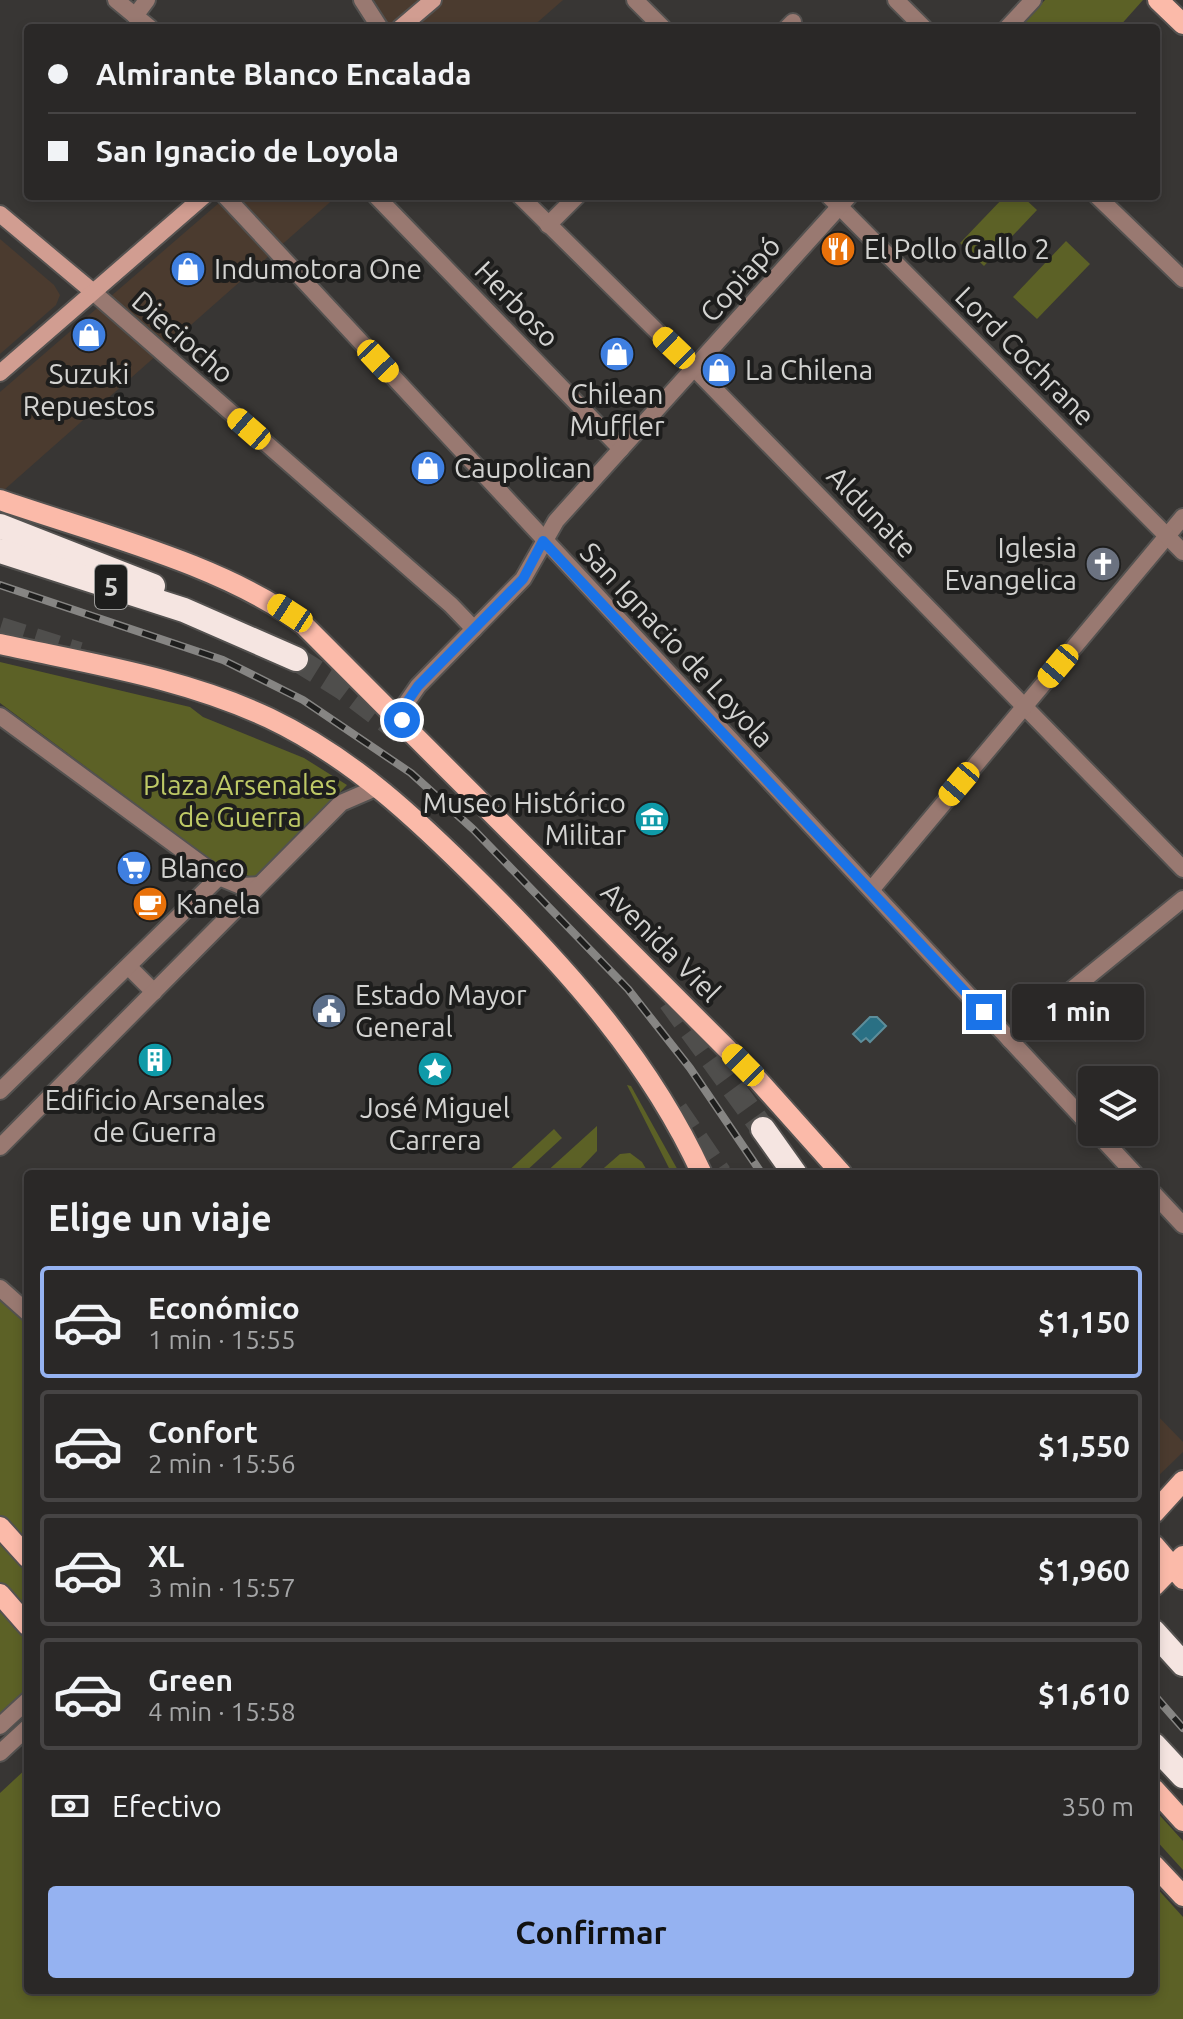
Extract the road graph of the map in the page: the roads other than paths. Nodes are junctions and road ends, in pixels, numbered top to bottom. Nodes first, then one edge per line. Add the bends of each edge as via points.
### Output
1 (116, 0) edge
2 (147, 0) edge
3 (362, 0) edge
4 (433, 0) edge
5 (635, 0) edge
6 (896, 0) edge
7 (1033, 0) edge
8 (1158, 0) edge
9 (135, 16) junction
10 (145, 24) edge
11 (377, 24) edge
12 (405, 24) edge
13 (659, 24) edge
14 (920, 24) edge
15 (1011, 24) edge
16 (1183, 24) edge
17 (199, 200) edge
18 (229, 200) edge
19 (380, 200) edge
20 (524, 200) edge
21 (573, 200) edge
22 (839, 200) edge
23 (841, 200) edge
24 (1101, 200) edge
25 (0, 214) edge
26 (548, 225) junction
27 (1183, 279) edge
28 (92, 291) junction
29 (695, 369) junction
30 (0, 373) edge
31 (621, 449) junction
32 (0, 500) edge
33 (1183, 517) edge
34 (0, 526) edge
35 (1167, 536) junction
36 (543, 541) junction
37 (0, 551) edge
38 (1183, 552) edge
39 (222, 623) junction
40 (474, 629) junction
41 (0, 644) edge
42 (296, 659) tunnel mouth
43 (1025, 705) junction
44 (0, 716) edge
45 (402, 720) junction
46 (378, 787) junction
47 (1183, 869) edge
48 (219, 877) junction
49 (259, 885) junction
50 (871, 890) junction
51 (1183, 899) edge
52 (129, 967) junction
53 (154, 992) junction
54 (1010, 1040) junction
55 (0, 1091) edge
56 (1078, 1113) edge
57 (763, 1129) tunnel mouth
58 (1109, 1146) edge
59 (0, 1147) edge
60 (700, 1170) edge
61 (792, 1170) edge
62 (838, 1170) edge
63 (1131, 1170) edge
64 (1158, 1198) edge
65 (1183, 1225) edge
66 (0, 1288) edge
67 (24, 1309) edge
68 (1183, 1481) edge
69 (1158, 1509) edge
70 (0, 1527) edge
71 (1158, 1549) edge
72 (24, 1554) edge
73 (1180, 1568) edge
74 (1158, 1583) edge
75 (0, 1594) edge
76 (24, 1621) edge
77 (1158, 1636) edge
78 (1183, 1664) edge
79 (24, 1704) edge
80 (0, 1726) edge
81 (24, 1731) edge
82 (1158, 1749) edge
83 (0, 1753) edge
84 (1183, 1776) edge
85 (1158, 1793) edge
86 (1183, 1821) edge
87 (1158, 1869) edge
88 (1183, 1896) edge

1 - 9 street
2 - 9 street
3 - 11 street
4 - 12 main road
5 - 13 street
6 - 14 street
7 - 15 street
8 - 16 main road
9 - 10 street
17 - 28 main road
18 - 36 street, San Ignacio de Loyola
19 - 31 street, Herboso
20 - 26 street, Aldunate
21 - 26 street
22 - 29 street, Copiapó
23 - 35 street, Lord Cochrane
24 - 27 street
25 - 28 main road, Dieciocho
26 - 29 street, Aldunate
28 - 30 main road
28 - 40 street, Dieciocho
29 - 31 street, Copiapó
29 - 43 street, Aldunate
31 - 36 street, Copiapó
32 - 45 main road, Avenida Viel via 257,594 304,625
33 - 35 street
34 - 39 highway via 135,578
35 - 38 street, Lord Cochrane
35 - 43 street
36 - 40 street, Copiapó via 523,579
36 - 50 street, San Ignacio de Loyola
37 - 39 highway, 5
39 - 42 highway, 5
40 - 45 street, Copiapó via 418,686
41 - 46 main road via 209,694 300,735
43 - 47 street, Aldunate
43 - 50 street
44 - 48 street
45 - 62 main road, Avenida Viel via 758,1080
46 - 49 street via 341,803
46 - 60 main road via 498,900 602,1013 661,1095
48 - 49 street via 241,886
48 - 52 street
49 - 53 street
50 - 54 street, San Ignacio de Loyola
51 - 54 street
52 - 53 street
52 - 55 street
53 - 59 street
54 - 56 street, San Ignacio de Loyola
57 - 61 highway
58 - 63 street, San Ignacio de Loyola
64 - 65 street
66 - 67 street
68 - 69 main road
70 - 72 main road
71 - 73 main road
73 - 74 main road
75 - 76 main road
77 - 78 highway
79 - 80 street
81 - 83 street
82 - 84 highway
85 - 86 main road
87 - 88 main road

